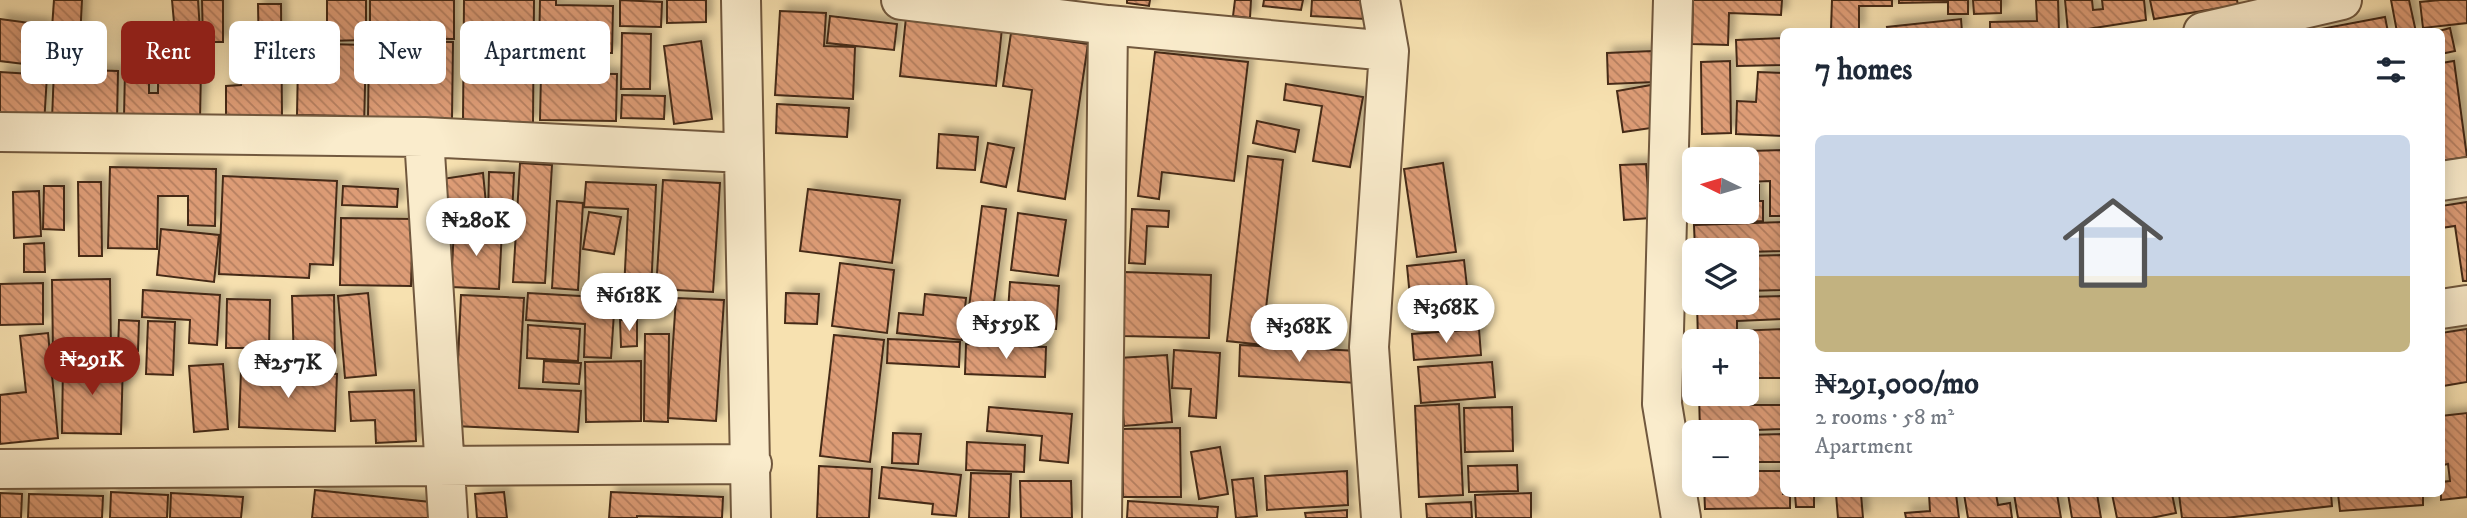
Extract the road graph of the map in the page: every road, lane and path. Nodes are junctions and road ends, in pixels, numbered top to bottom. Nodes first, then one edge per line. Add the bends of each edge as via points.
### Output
1 (741, 0) edge
2 (901, 0) edge
3 (1380, 0) edge
4 (1673, 0) edge
5 (2342, 0) edge
6 (1108, 25) junction
7 (2220, 28) edge
8 (1389, 51) junction
9 (0, 132) edge
10 (424, 137) junction
11 (744, 153) junction
12 (2467, 177) edge
13 (2445, 180) edge
14 (2467, 305) edge
15 (2445, 308) edge
16 (752, 464) junction
17 (443, 468) junction
18 (0, 469) edge
19 (448, 518) edge
20 (751, 518) edge
21 (1101, 518) edge
22 (1381, 518) edge
23 (1681, 518) edge

1 - 11 street
2 - 6 street
3 - 8 street
4 - 23 street via 1662,404
5 - 7 street
6 - 8 street
6 - 21 street
8 - 22 street via 1368,347
9 - 10 street
10 - 11 street
10 - 17 street
11 - 16 street
12 - 13 street
14 - 15 street
16 - 17 street
16 - 20 street
17 - 18 street
17 - 19 street

